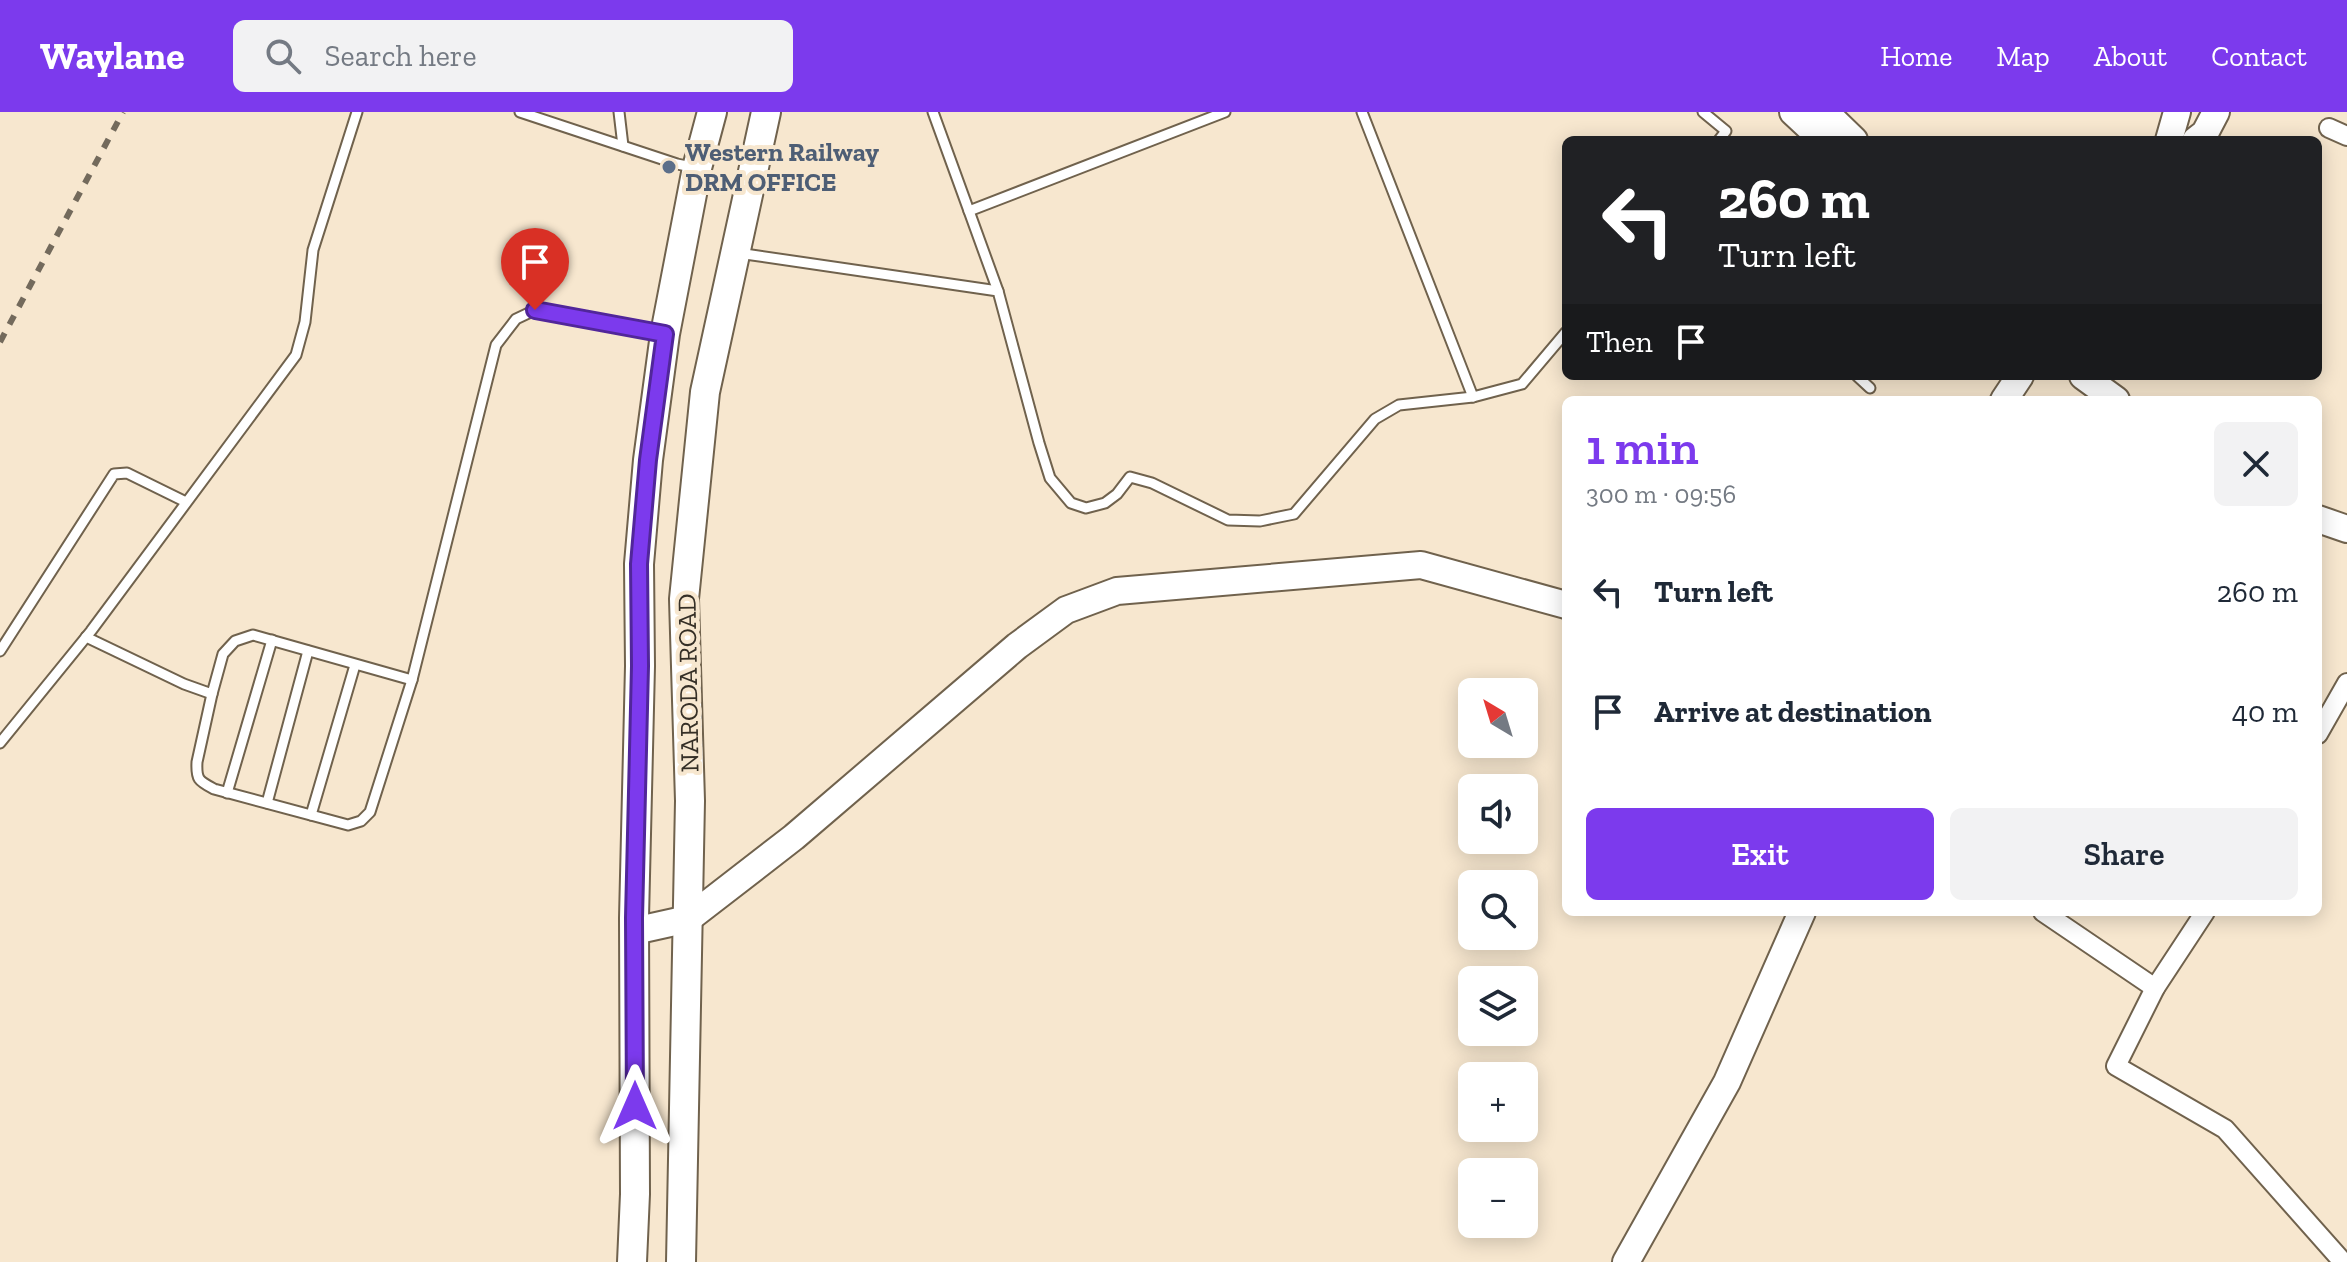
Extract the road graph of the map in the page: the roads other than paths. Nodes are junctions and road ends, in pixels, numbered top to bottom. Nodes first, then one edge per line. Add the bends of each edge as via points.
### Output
1 (357, 112) edge
2 (520, 112) edge
3 (619, 112) edge
4 (712, 112) edge
5 (766, 112) edge
6 (933, 112) edge
7 (1225, 112) edge
8 (1362, 112) edge
9 (1703, 112) edge
10 (1793, 112) edge
11 (1825, 112) edge
12 (2177, 112) edge
13 (2213, 113) edge
14 (2329, 128) dead end
15 (1722, 136) edge
16 (1819, 136) edge
17 (1850, 136) edge
18 (2170, 136) edge
19 (2201, 136) edge
20 (2347, 136) edge
21 (623, 146) junction
22 (697, 168) junction
23 (969, 211) junction
24 (734, 252) junction
25 (998, 291) junction
26 (665, 334) junction
27 (1562, 337) edge
28 (1861, 380) edge
29 (2088, 380) edge
30 (1870, 388) dead end
31 (2110, 396) edge
32 (1473, 397) junction
33 (186, 502) junction
34 (2322, 520) edge
35 (2347, 529) edge
36 (1562, 604) edge
37 (86, 637) junction
38 (272, 640) junction
39 (0, 651) edge
40 (308, 651) junction
41 (355, 665) junction
42 (412, 680) junction
43 (2347, 683) edge
44 (212, 694) junction
45 (2322, 727) edge
46 (0, 743) edge
47 (227, 793) junction
48 (267, 803) junction
49 (311, 815) junction
50 (1800, 916) edge
51 (2049, 916) edge
52 (2202, 916) edge
53 (688, 919) junction
54 (634, 931) junction
55 (2155, 988) junction
56 (632, 1262) edge
57 (681, 1262) edge
58 (1626, 1262) edge
59 (2343, 1262) edge

1 - 33 lane via 313,250 296,355
2 - 21 lane
3 - 21 lane
4 - 22 main road, NARODA ROAD
5 - 24 main road, NARODA ROAD
6 - 23 lane
7 - 23 lane
8 - 32 lane
9 - 15 lane via 1726,131
10 - 16 street
11 - 17 street
12 - 18 street
13 - 19 street
14 - 20 street
21 - 22 lane
22 - 26 main road, NARODA ROAD
23 - 25 lane
24 - 25 lane
24 - 53 main road, NARODA ROAD via 705,392 684,599
25 - 32 lane via 1050,478 1071,503 1086,508 1105,503 1130,477 1228,520 1294,514 1375,419 1399,405
26 - 42 lane via 535,310 516,319 496,345
26 - 54 main road, NARODA ROAD via 639,564
27 - 32 lane via 1522,384
28 - 30 lane
29 - 31 street
33 - 37 lane
33 - 39 lane via 127,473 114,474
34 - 35 street
36 - 53 street via 1421,565 1117,591 1066,610 1017,646 794,837
37 - 44 lane
37 - 46 lane
38 - 40 lane
38 - 44 lane via 253,635 235,641 223,654
38 - 47 lane
40 - 41 lane
40 - 48 lane
41 - 42 lane
41 - 49 lane
42 - 49 lane via 370,812 348,825
43 - 45 street
44 - 47 lane via 197,772 200,782
47 - 48 lane
48 - 49 lane
50 - 58 street via 1727,1082
51 - 55 street
52 - 55 street
53 - 54 street
53 - 57 main road, NARODA ROAD
54 - 56 main road, NARODA ROAD
55 - 59 street via 2116,1066 2225,1129

